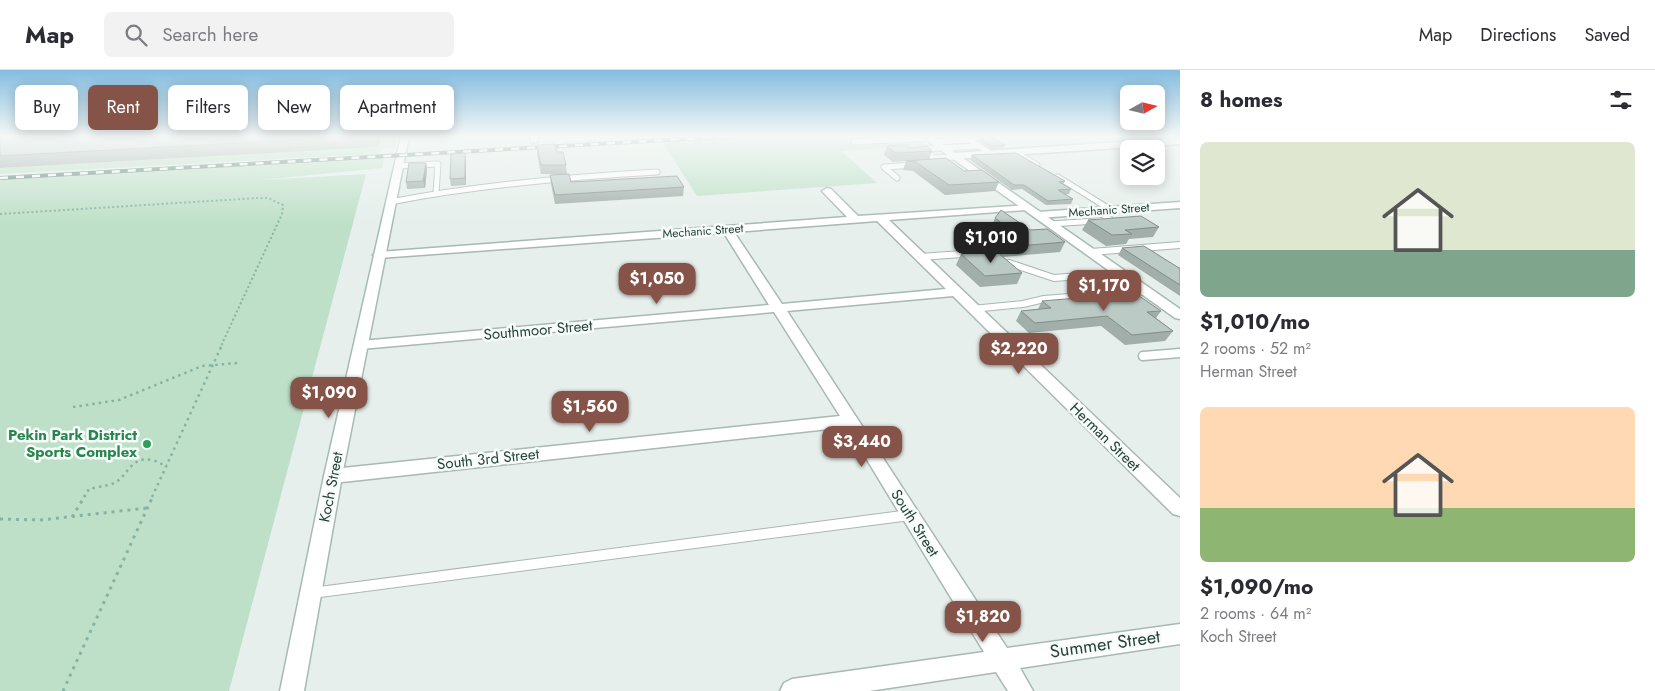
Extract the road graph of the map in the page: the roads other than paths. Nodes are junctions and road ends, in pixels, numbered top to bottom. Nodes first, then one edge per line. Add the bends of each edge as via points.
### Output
1 (418, 165) edge
2 (438, 165) edge
3 (921, 165) edge
4 (966, 165) edge
5 (398, 166) joint
6 (657, 172) dead end
7 (1055, 176) edge
8 (897, 178) dead end
9 (827, 191) dead end
10 (436, 193) junction
11 (390, 202) junction
12 (1180, 205) edge
13 (1026, 207) junction
14 (1111, 210) junction
15 (1097, 211) junction
16 (1038, 215) junction
17 (880, 218) junction
18 (855, 219) junction
19 (1050, 224) junction
20 (727, 229) junction
21 (1180, 245) edge
22 (1091, 252) junction
23 (976, 253) edge
24 (379, 254) junction
25 (920, 257) junction
26 (1009, 263) edge
27 (1120, 273) junction
28 (1145, 291) junction
29 (955, 292) junction
30 (778, 308) junction
31 (972, 309) junction
32 (1179, 314) edge
33 (360, 345) junction
34 (1180, 352) edge
35 (1143, 356) dead end
36 (851, 421) junction
37 (333, 476) junction
38 (1180, 509) edge
39 (910, 515) junction
40 (311, 594) junction
41 (1180, 634) edge
42 (1000, 660) junction
43 (292, 691) edge
44 (792, 691) edge
45 (1021, 691) edge

1 - 5 lane
2 - 10 lane
3 - 8 lane via 884,167
4 - 13 street
5 - 11 street, Koch Street
6 - 10 lane via 545,179
7 - 14 lane
9 - 18 street
10 - 11 lane
11 - 24 street, Koch Street
12 - 14 street, Mechanic Street
13 - 16 street
13 - 17 street, Mechanic Street
14 - 15 street, Mechanic Street
15 - 16 street, Mechanic Street
15 - 19 lane via 1111,220
16 - 19 street
17 - 18 street, Mechanic Street
17 - 25 street, Herman Street
18 - 20 street, Mechanic Street
19 - 22 street
20 - 24 street, Mechanic Street
20 - 30 street, South Street
21 - 22 lane
22 - 27 street
23 - 25 lane
24 - 33 street, Koch Street
25 - 29 street, Herman Street
26 - 27 lane via 1054,278
27 - 28 street
28 - 31 lane
28 - 32 street
29 - 30 street, Southmoor Street
29 - 31 street, Herman Street
30 - 33 street, Southmoor Street
30 - 36 street, South Street
31 - 38 street, Herman Street
33 - 37 street, Koch Street
34 - 35 lane
36 - 37 street, South 3rd Street
36 - 39 street, South Street
37 - 40 street, Koch Street
39 - 40 lane
39 - 42 street, South Street
40 - 43 street, Koch Street
41 - 42 street, Summer Street
42 - 44 street, Summer Street
42 - 45 street, South Street

